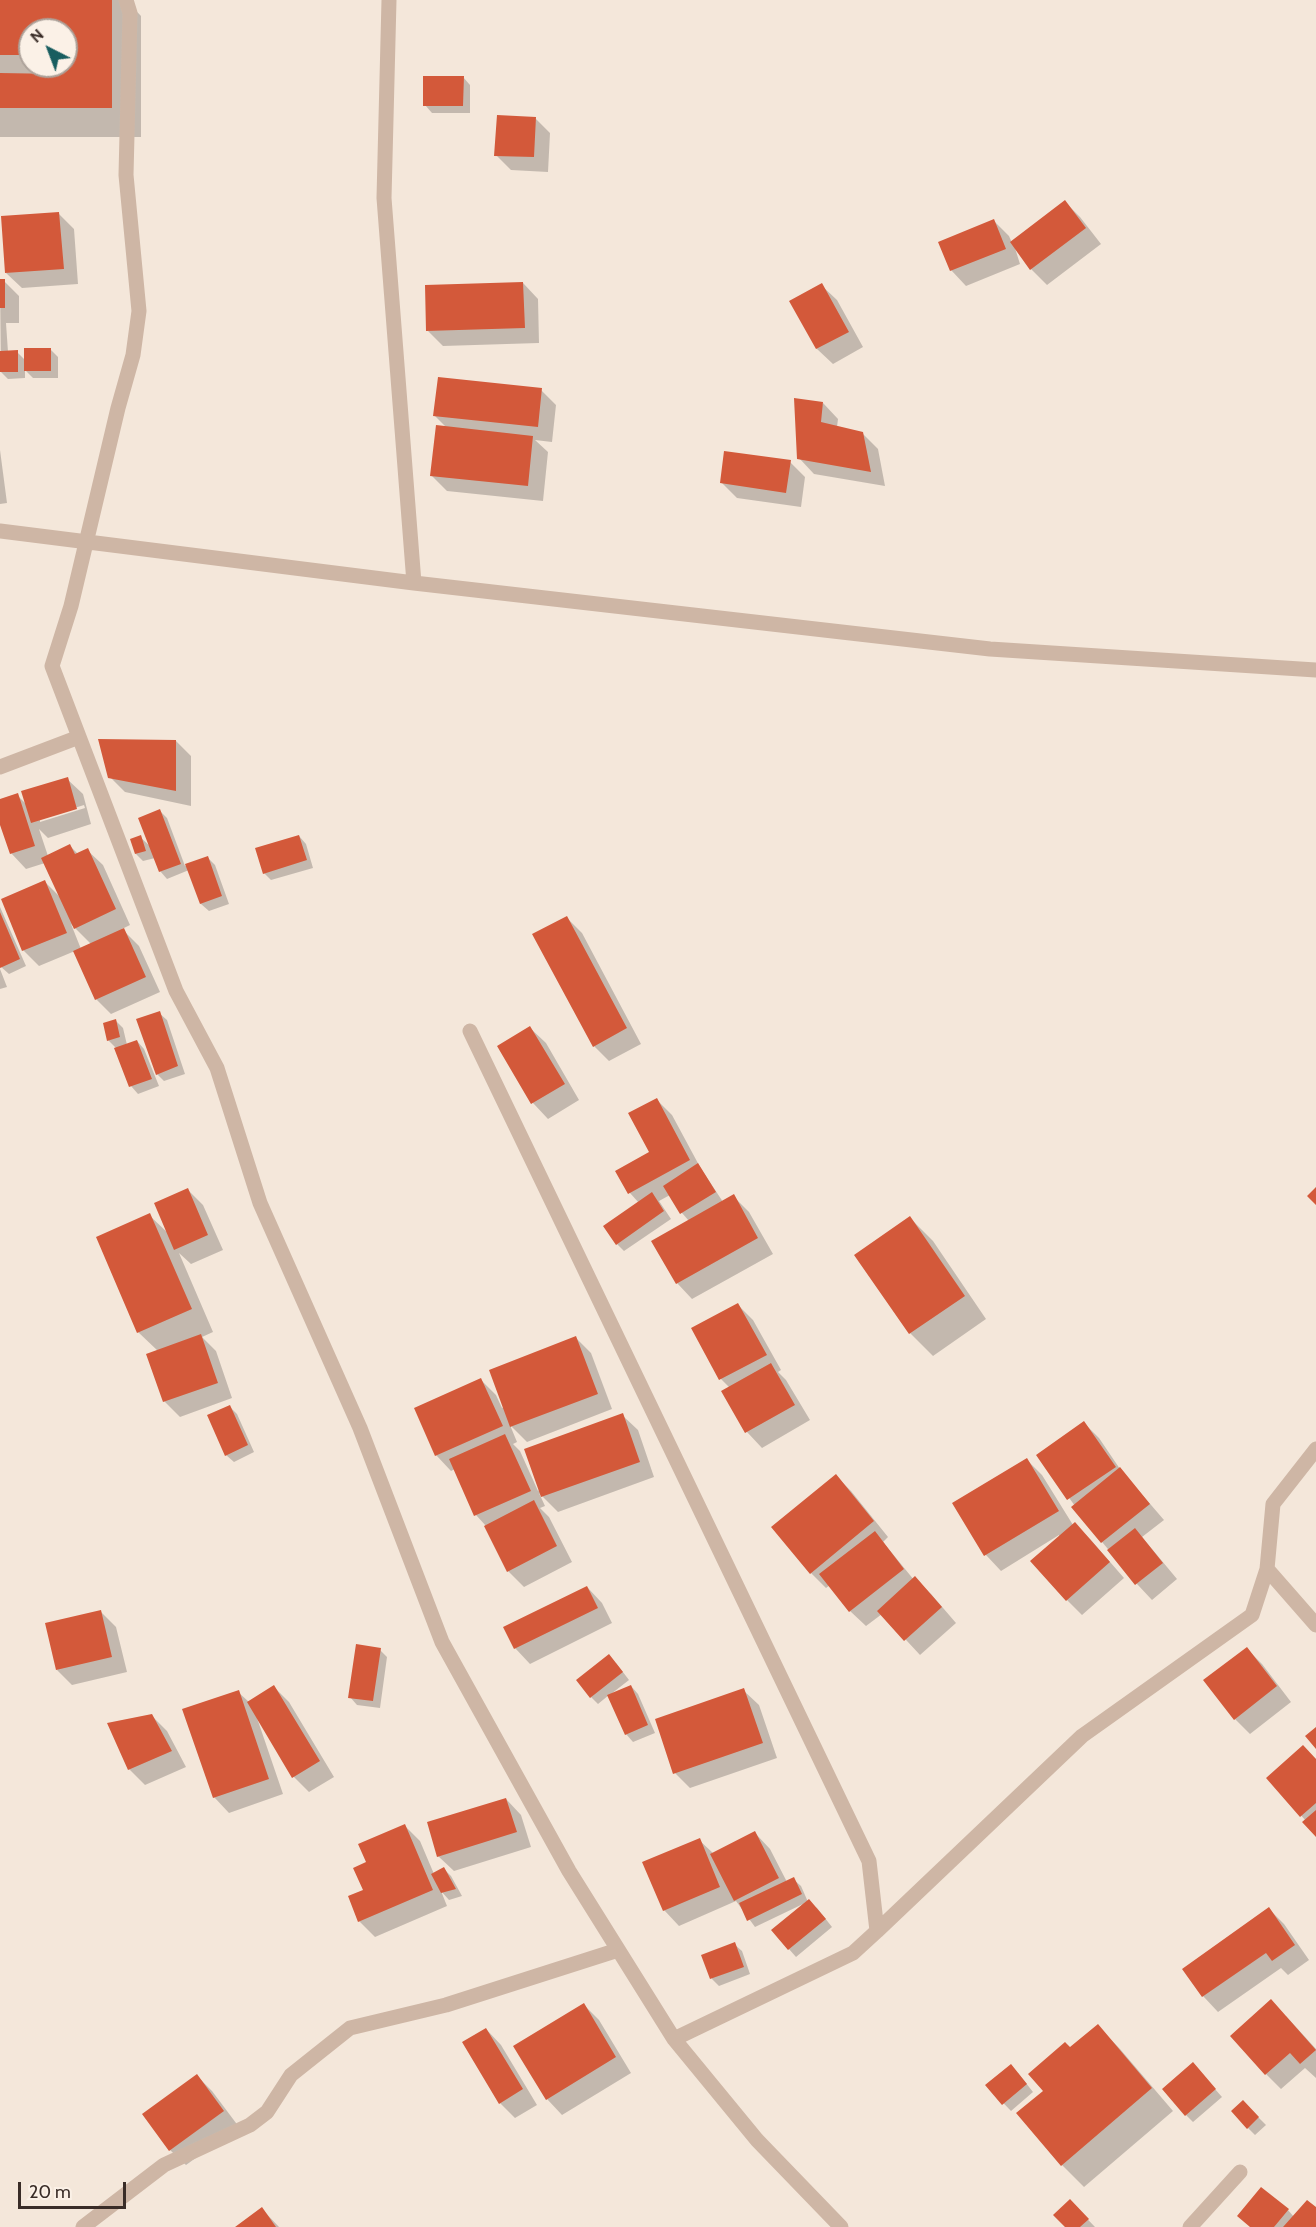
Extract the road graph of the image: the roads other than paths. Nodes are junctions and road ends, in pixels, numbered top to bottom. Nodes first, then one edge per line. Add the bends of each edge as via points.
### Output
1 (126, 0) edge
2 (389, 0) edge
3 (0, 531) edge
4 (87, 541) junction
5 (414, 583) junction
6 (1316, 670) edge
7 (79, 737) junction
8 (0, 767) edge
9 (470, 1031) dead end
10 (1316, 1449) edge
11 (1267, 1569) junction
12 (1316, 1625) edge
13 (877, 1930) junction
14 (618, 1950) junction
15 (674, 2039) junction
16 (1240, 2172) dead end
17 (83, 2227) edge
18 (841, 2227) edge
19 (1190, 2227) edge

1 - 4 street via 130,13 126,175 139,311 133,355
2 - 5 street via 384,198
3 - 4 street
4 - 5 street
4 - 7 street via 52,666
5 - 6 street via 990,649
7 - 8 street
7 - 14 street via 176,991 217,1068 260,1203 360,1428 442,1642 569,1871
9 - 13 street via 869,1862
10 - 11 street via 1273,1504
11 - 12 street
11 - 13 street via 1252,1615 1082,1736
13 - 15 street via 853,1953
14 - 15 street
14 - 17 street via 446,2005 350,2028 291,2076 267,2112 250,2125 164,2165
15 - 18 street via 757,2140
16 - 19 street

